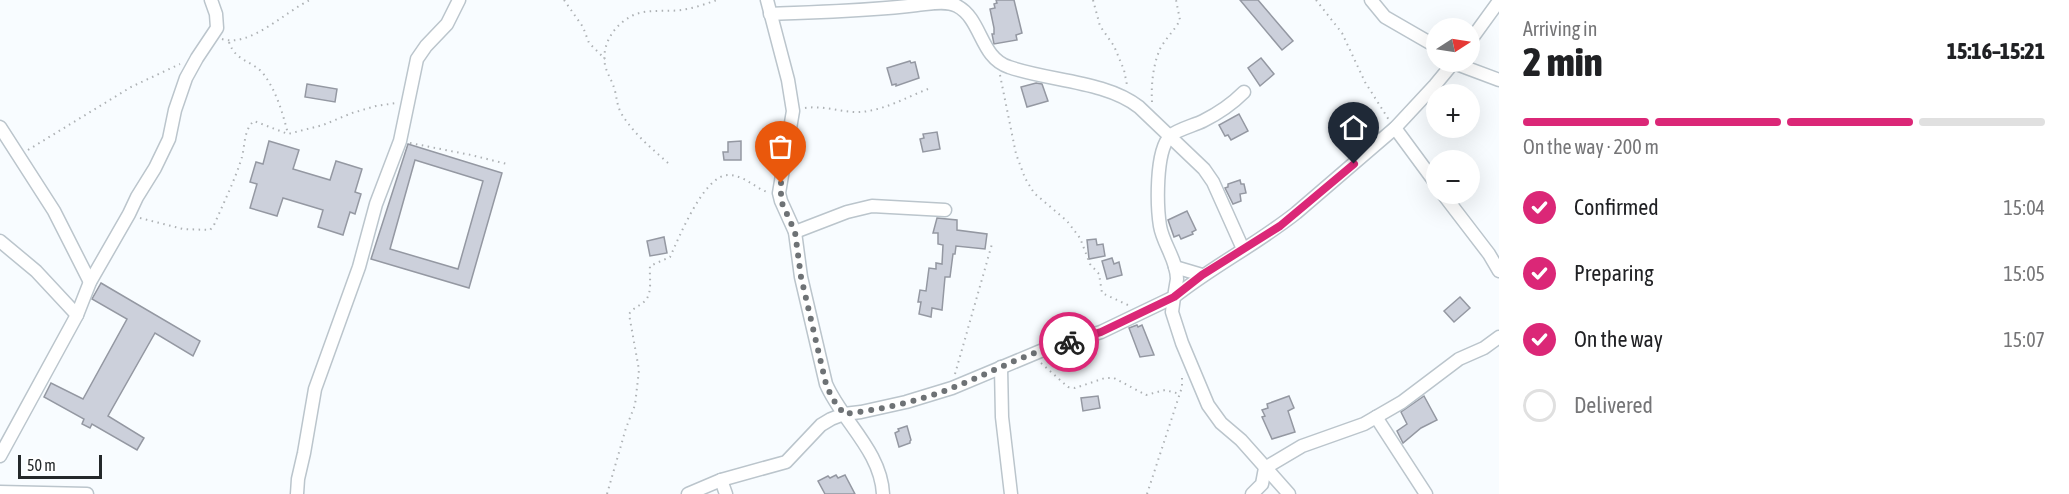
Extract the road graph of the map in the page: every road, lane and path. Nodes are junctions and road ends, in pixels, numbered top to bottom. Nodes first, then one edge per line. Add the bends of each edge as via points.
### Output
1 (211, 0) edge
2 (310, 0) edge
3 (459, 0) edge
4 (564, 0) edge
5 (717, 0) edge
6 (767, 0) edge
7 (1093, 0) edge
8 (1176, 0) edge
9 (1316, 0) edge
10 (1371, 0) edge
11 (1499, 1) edge
12 (770, 14) junction
13 (1480, 27) edge
14 (213, 35) junction
15 (1426, 41) edge
16 (229, 42) junction
17 (196, 58) junction
18 (604, 59) junction
19 (999, 64) junction
20 (1445, 72) edge
21 (1479, 72) edge
22 (1499, 80) edge
23 (928, 89) dead end
24 (1244, 92) dead end
25 (1130, 100) junction
26 (407, 102) junction
27 (794, 111) junction
28 (1153, 120) junction
29 (0, 127) edge
30 (1395, 128) junction
31 (288, 134) junction
32 (1170, 136) junction
33 (400, 141) junction
34 (18, 156) junction
35 (668, 163) dead end
36 (507, 164) dead end
37 (1426, 170) edge
38 (779, 193) junction
39 (1451, 204) edge
40 (945, 210) dead end
41 (129, 214) junction
42 (795, 232) junction
43 (0, 241) edge
44 (992, 244) dead end
45 (1243, 249) junction
46 (1175, 267) junction
47 (1499, 271) edge
48 (1202, 275) junction
49 (90, 282) junction
50 (1174, 297) junction
51 (1143, 311) junction
52 (77, 315) junction
53 (1499, 337) edge
54 (1024, 357) junction
55 (1001, 367) junction
56 (1182, 376) dead end
57 (952, 388) junction
58 (1180, 394) junction
59 (844, 414) junction
60 (1376, 417) junction
61 (0, 456) edge
62 (1265, 468) junction
63 (721, 480) junction
64 (0, 492) edge
65 (87, 494) edge
66 (297, 494) edge
67 (607, 494) edge
68 (688, 494) edge
69 (726, 494) edge
70 (883, 494) edge
71 (1011, 494) edge
72 (1147, 494) edge
73 (1252, 494) edge
74 (1289, 494) edge
75 (1426, 494) edge

1 - 14 street via 218,21
2 - 16 path via 276,23
3 - 26 street via 447,24 417,59
4 - 18 path via 589,43
5 - 18 path via 680,10 636,14 613,30
6 - 12 street
7 - 25 path via 1100,26 1122,65
8 - 28 path via 1179,23 1161,48 1153,76
9 - 30 path via 1342,33 1365,82
10 - 15 street via 1384,16
11 - 13 street
12 - 19 street via 955,4 963,9
12 - 27 street
14 - 16 path
14 - 17 street
16 - 31 path via 239,58 258,67 266,77
17 - 34 path via 131,87
17 - 41 street via 175,110 169,139
18 - 35 path via 621,113
19 - 25 street
19 - 51 path via 1016,154 1025,178 1034,193 1067,221 1080,238 1090,264 1099,274 1102,293
20 - 30 street
21 - 22 street
23 - 27 path via 873,110
24 - 32 street via 1204,121
25 - 28 street
26 - 31 path via 376,106
26 - 33 street
27 - 38 street
28 - 32 street
29 - 34 street
30 - 37 street
30 - 45 street via 1280,226
31 - 41 path via 260,122 250,124 231,187 210,230 183,229
32 - 45 street via 1213,182
32 - 46 street via 1161,156 1159,217
33 - 36 path
33 - 66 street via 315,389
34 - 49 street via 54,211
38 - 42 street
38 - 67 path via 765,192 742,178 727,175 715,180 688,219 670,257 650,266 650,293 629,314 639,370 635,405
39 - 47 street
40 - 42 street via 872,206
41 - 49 street
42 - 59 street via 826,384
43 - 52 street via 36,271
44 - 57 path
45 - 48 street
46 - 48 street
46 - 50 street
48 - 50 street
49 - 52 street
50 - 51 street
50 - 62 street via 1172,312 1208,405
51 - 54 street via 1085,339
52 - 61 street
53 - 60 street via 1459,358
54 - 55 street
54 - 58 path via 1045,365 1068,387 1114,378 1146,395 1165,390
55 - 57 street
55 - 71 street
56 - 58 path
57 - 59 street
58 - 72 path
59 - 63 street via 820,425 786,462
59 - 70 street via 880,474
60 - 62 street via 1302,446
60 - 75 street
62 - 73 street via 1262,484
62 - 74 street
63 - 68 street
63 - 69 street
64 - 65 street

